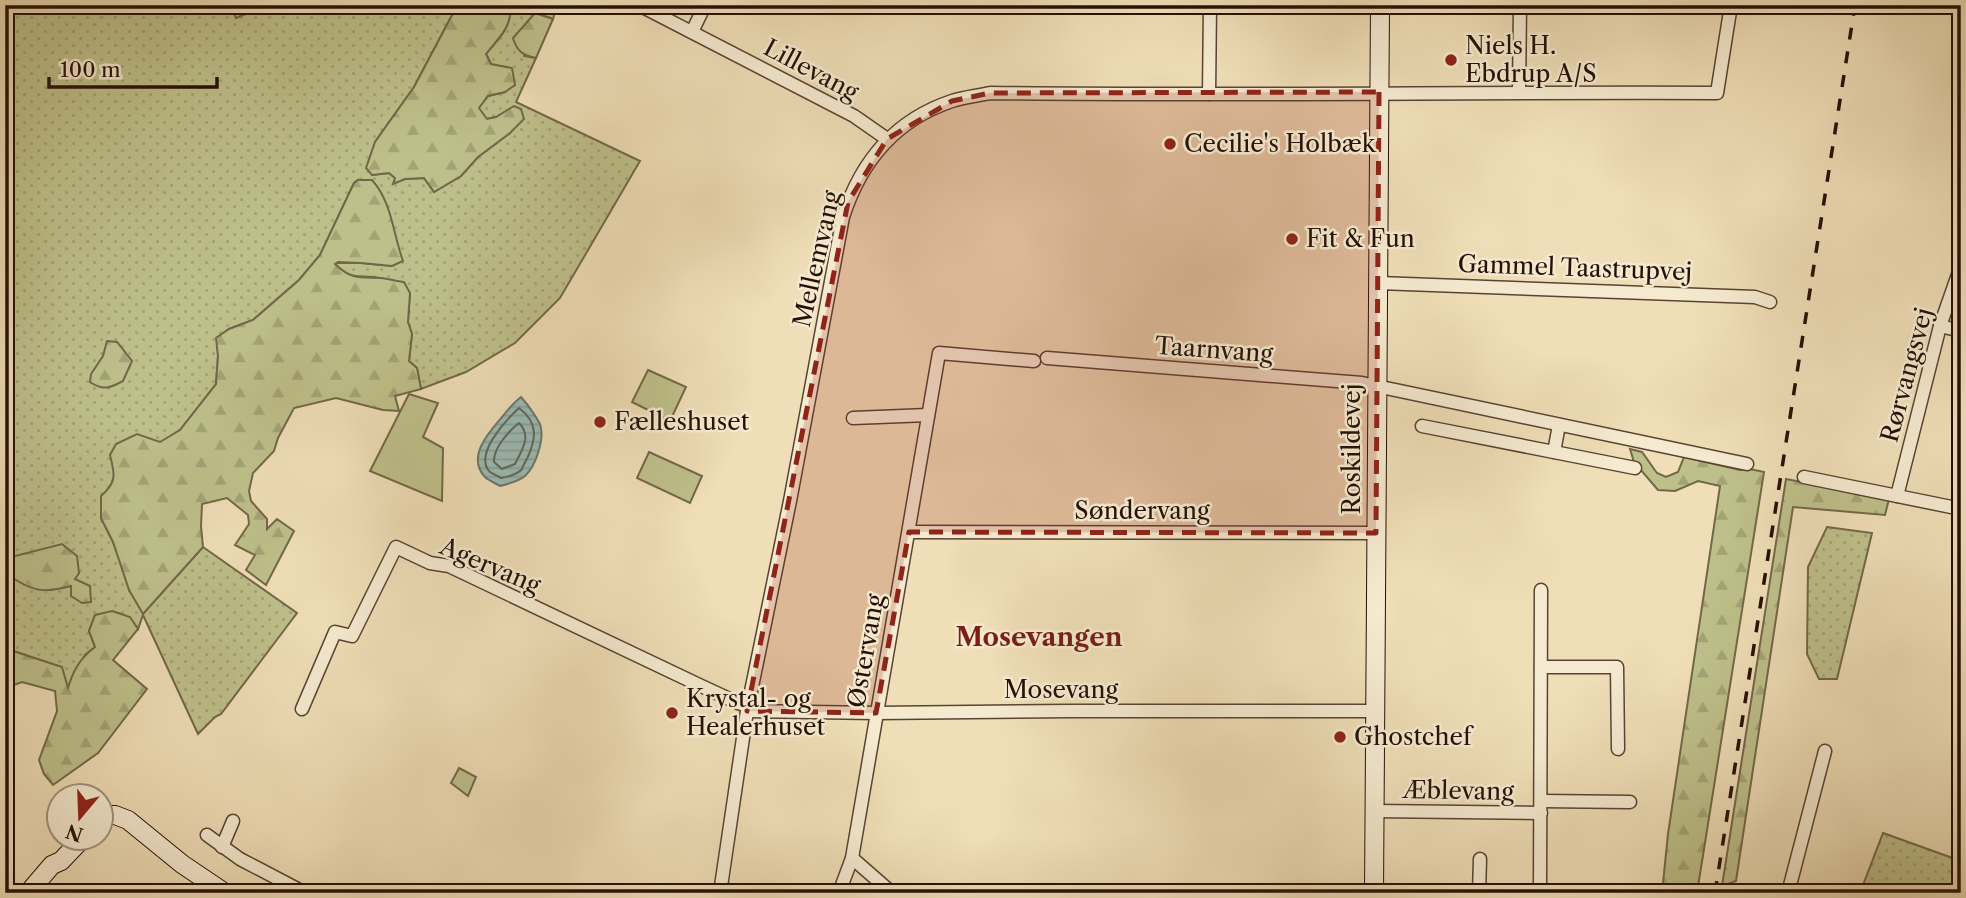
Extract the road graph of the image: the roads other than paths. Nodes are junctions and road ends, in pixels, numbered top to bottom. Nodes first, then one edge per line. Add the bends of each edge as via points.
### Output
1 (639, 5) edge
2 (705, 5) edge
3 (1210, 5) edge
4 (1380, 5) edge
5 (1520, 5) edge
6 (1731, 5) edge
7 (691, 32) junction
8 (1379, 92) junction
9 (1519, 92) junction
10 (1209, 94) junction
11 (887, 139) junction
12 (1961, 266) edge
13 (1379, 283) junction
14 (1770, 302) dead end
15 (1940, 326) junction
16 (1961, 331) edge
17 (1041, 360) joint
18 (1377, 387) junction
19 (928, 415) junction
20 (853, 418) dead end
21 (1559, 425) junction
22 (1422, 426) dead end
23 (1554, 452) junction
24 (1747, 464) dead end
25 (1635, 468) dead end
26 (1804, 477) dead end
27 (1898, 496) junction
28 (1961, 509) edge
29 (909, 532) junction
30 (1376, 533) junction
31 (1541, 590) dead end
32 (1541, 667) junction
33 (748, 708) junction
34 (302, 709) dead end
35 (1375, 711) junction
36 (876, 713) junction
37 (1618, 749) dead end
38 (1825, 751) dead end
39 (1630, 802) dead end
40 (1541, 807) junction
41 (1374, 811) junction
42 (116, 819) edge
43 (233, 821) dead end
44 (207, 835) dead end
45 (222, 847) junction
46 (70, 852) edge
47 (852, 858) junction
48 (1480, 859) dead end
49 (61, 861) junction
50 (721, 891) edge
51 (28, 893) edge
52 (41, 893) edge
53 (225, 893) edge
54 (305, 893) edge
55 (745, 893) edge
56 (839, 893) edge
57 (892, 893) edge
58 (1374, 893) edge
59 (1479, 893) edge
60 (1540, 893) edge
61 (1788, 893) edge

1 - 7 street, Lillevang
2 - 7 street
3 - 10 street
4 - 8 street, Roskildevej
5 - 9 street
6 - 9 street, Mellemvang via 1717,93
7 - 11 street, Lillevang via 854,116
8 - 9 street, Mellemvang
8 - 10 street, Mellemvang
8 - 13 street, Roskildevej
10 - 11 street, Mellemvang via 990,93 952,101 921,115
11 - 33 street, Mellemvang via 857,181 843,217
12 - 15 street, Rørvangsvej
13 - 14 street, Gammel Taastrupvej via 1755,297
13 - 18 street, Roskildevej
15 - 16 street
15 - 27 street, Rørvangsvej
17 - 18 street, Taarnvang
17 - 19 street, Østervang via 939,353
18 - 21 street, Taarnvang
18 - 30 street, Roskildevej
19 - 20 street
19 - 29 street, Østervang
21 - 23 street
21 - 24 street, Taarnvang
22 - 23 street
23 - 25 street
26 - 27 street
27 - 28 street
29 - 30 street, Søndervang
29 - 36 street, Østervang
30 - 35 street, Roskildevej
31 - 32 street
32 - 37 street via 1617,667
32 - 40 street
33 - 34 street, Agervang via 449,566 430,563 396,547 352,636 335,632
33 - 36 street, Mosevang
33 - 50 street, Mellemvang
35 - 36 street, Mosevang
35 - 41 street, Roskildevej
36 - 47 street, Østervang
38 - 61 street
39 - 40 street, Æblevang
40 - 41 street, Æblevang
40 - 60 street
41 - 58 street, Roskildevej
42 - 53 street via 133,823
43 - 45 street
44 - 45 street
45 - 54 street
46 - 49 street
47 - 56 street, Østervang
47 - 57 street
48 - 59 street
49 - 51 street
49 - 52 street
50 - 55 street

